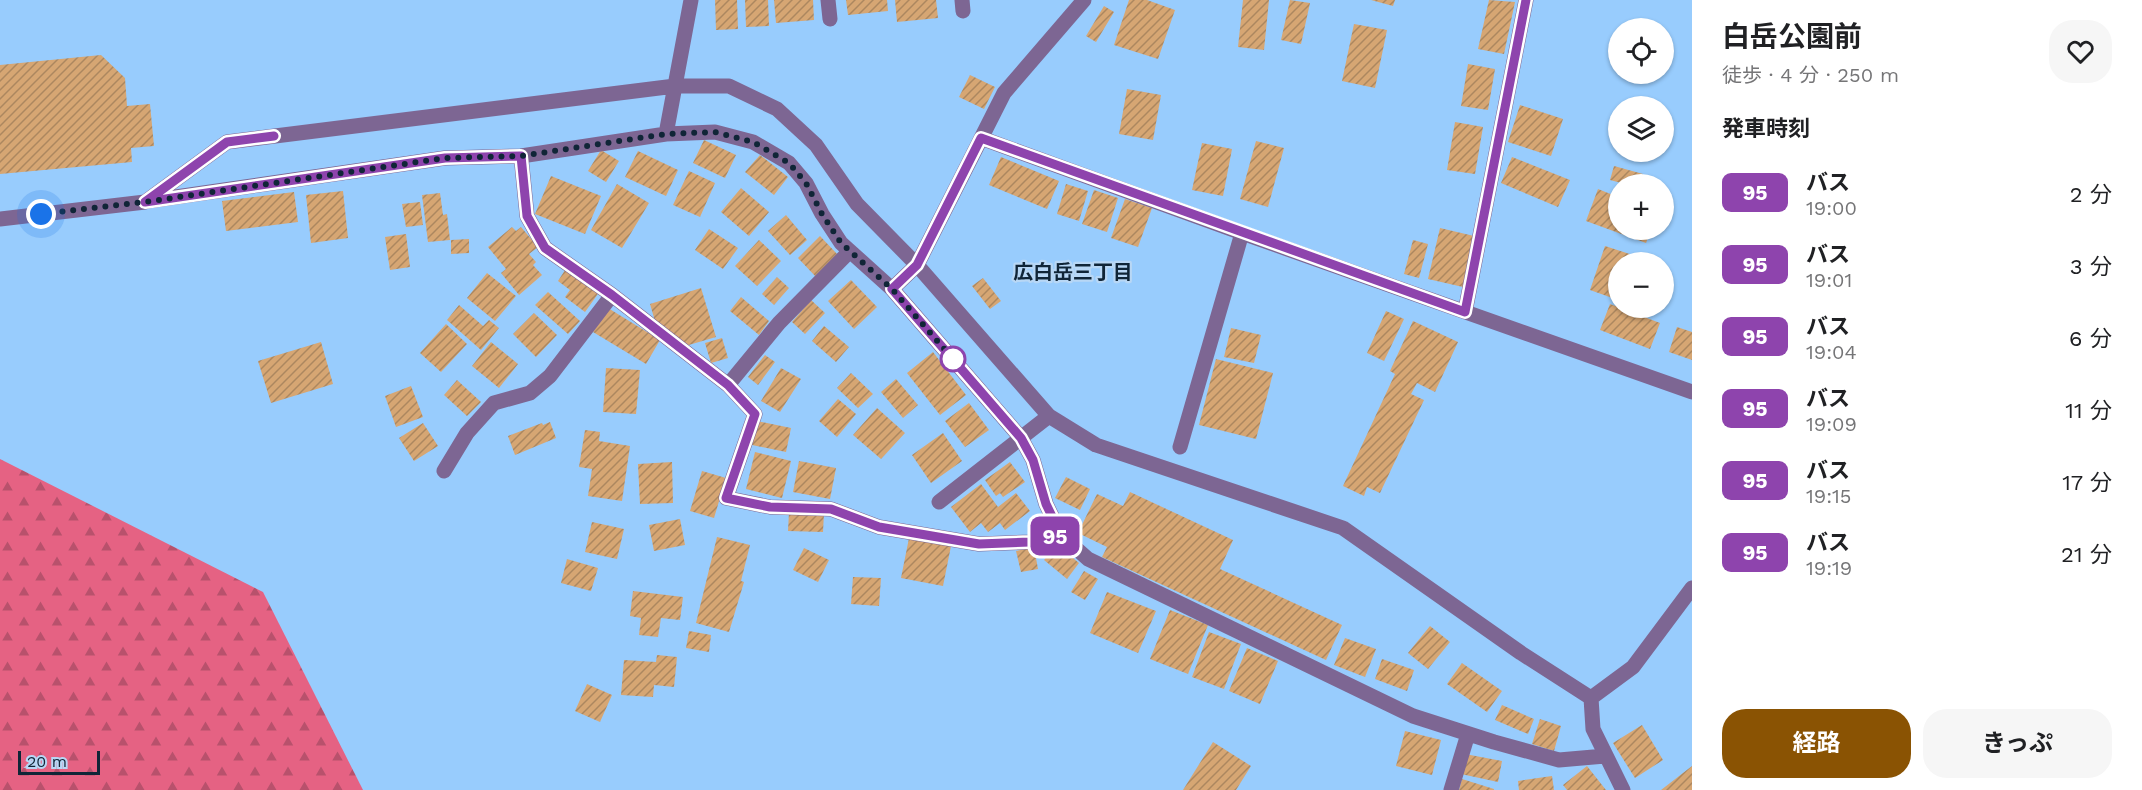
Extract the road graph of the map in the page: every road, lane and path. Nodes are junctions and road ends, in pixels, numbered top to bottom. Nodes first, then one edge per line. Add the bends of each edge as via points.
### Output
1 (691, 0) edge
2 (828, 0) edge
3 (1084, 0) edge
4 (1526, 0) edge
5 (830, 19) dead end
6 (675, 86) junction
7 (666, 134) junction
8 (981, 138) junction
9 (521, 156) junction
10 (145, 202) junction
11 (0, 219) edge
12 (1242, 233) junction
13 (850, 251) junction
14 (903, 278) junction
15 (612, 295) junction
16 (1465, 312) junction
17 (728, 385) junction
18 (1692, 392) edge
19 (1049, 416) junction
20 (1021, 438) junction
21 (1180, 447) dead end
22 (444, 471) dead end
23 (939, 502) dead end
24 (1061, 535) junction
25 (1692, 588) edge
26 (1591, 699) junction
27 (1468, 734) junction
28 (1605, 756) junction
29 (1451, 790) edge
30 (1623, 790) edge

1 - 6 street
2 - 5 street
3 - 8 street via 1004,93
4 - 16 street
6 - 7 street
6 - 10 street via 227,142
6 - 14 street via 729,86 777,109 816,145
7 - 9 street
7 - 13 street via 715,132 753,142 789,163
8 - 12 street
8 - 14 street
9 - 10 street via 445,158
9 - 15 street via 527,216 545,248
10 - 11 street
12 - 16 street
12 - 21 street
13 - 14 street
13 - 17 street via 779,323
14 - 19 street
14 - 20 street
15 - 17 street
15 - 22 street via 550,376 530,393 494,403 467,433
16 - 18 street
17 - 24 street via 755,414 726,498 770,507 831,509 879,527 979,544 1030,542
19 - 20 street
19 - 26 street via 1096,446 1342,528
20 - 23 street
20 - 24 street
24 - 27 street via 1088,559 1413,716
25 - 26 street via 1633,667
26 - 28 street via 1593,729
27 - 28 street via 1559,760
27 - 29 street
28 - 30 street

